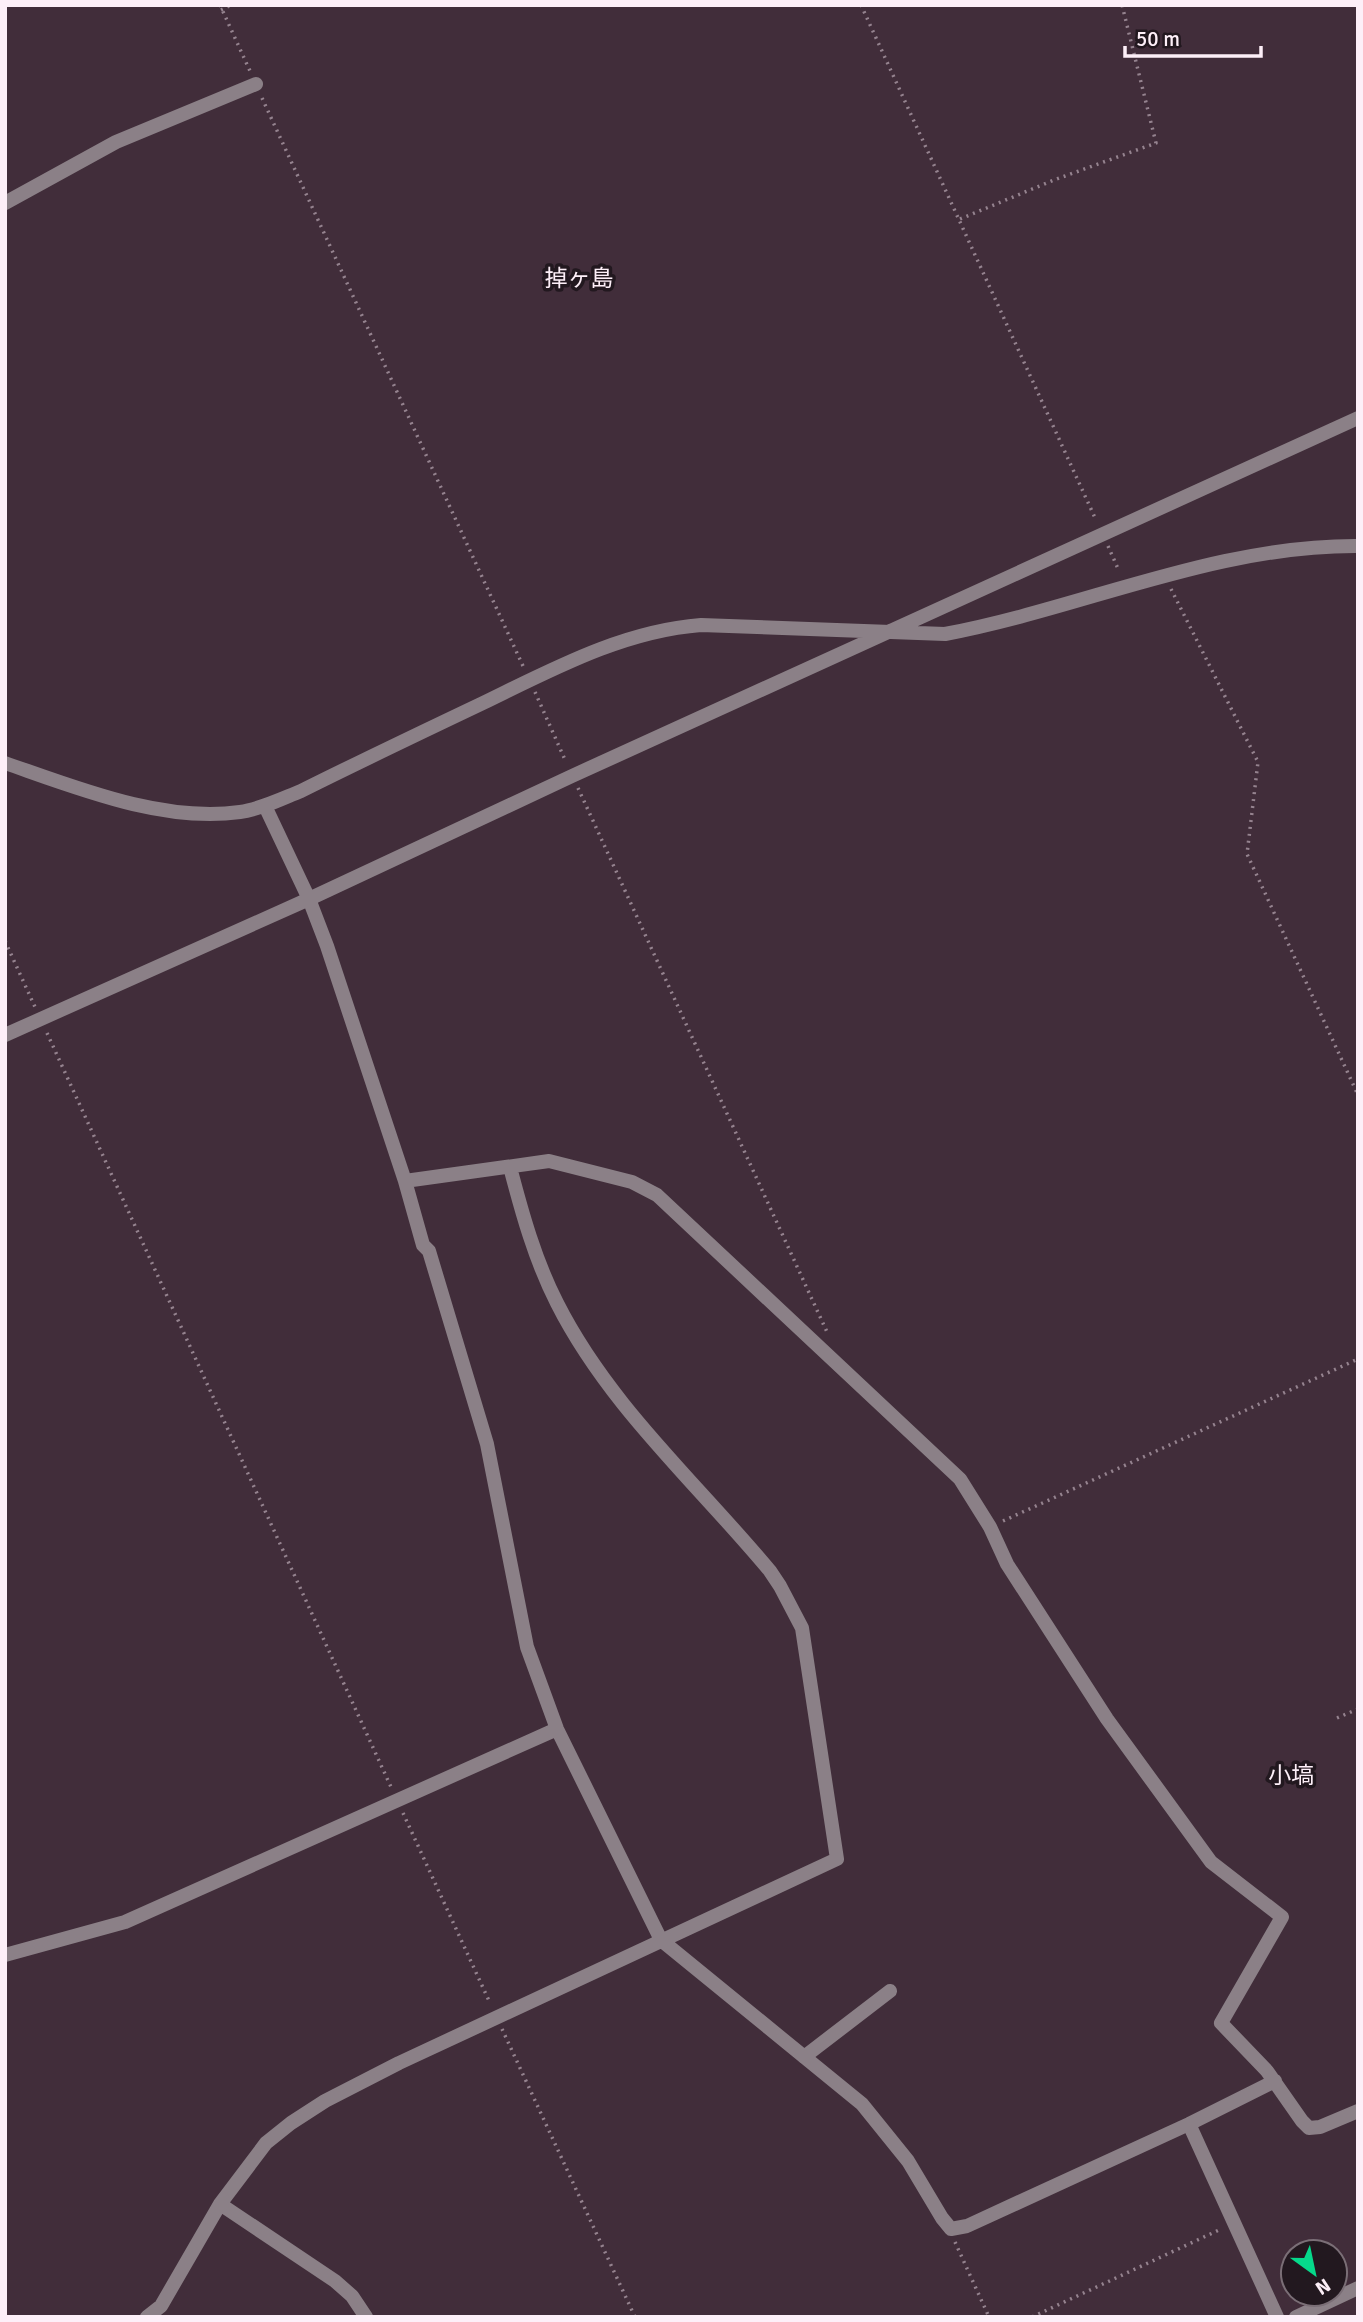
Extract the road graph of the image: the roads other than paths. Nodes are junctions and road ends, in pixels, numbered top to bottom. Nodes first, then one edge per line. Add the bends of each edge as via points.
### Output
1 (256, 84) dead end
2 (5, 203) edge
3 (1358, 418) edge
4 (1358, 546) edge
5 (886, 633) junction
6 (5, 763) edge
7 (265, 806) junction
8 (309, 899) junction
9 (5, 1035) edge
10 (510, 1167) junction
11 (405, 1181) junction
12 (556, 1730) junction
13 (661, 1940) junction
14 (5, 1955) edge
15 (890, 1991) dead end
16 (804, 2057) junction
17 (1275, 2081) junction
18 (1358, 2111) edge
19 (1189, 2124) junction
20 (220, 2204) junction
21 (1358, 2288) edge
22 (147, 2317) edge
23 (366, 2317) edge
24 (1277, 2317) edge
25 (1296, 2317) edge

1 - 2 street via 116,142
3 - 5 street
4 - 5 street via 1229,560 964,631
5 - 7 street via 701,625 635,635 529,680
5 - 8 street
6 - 7 street via 162,809 219,814
7 - 8 street
8 - 9 street
8 - 11 street
10 - 11 street
10 - 13 street via 545,1277 578,1340 624,1406 770,1571 802,1628 837,1858
10 - 17 street via 549,1161 632,1182 657,1195 960,1479 1007,1564 1107,1719 1211,1862 1282,1917 1221,2023
11 - 12 street via 487,1444 527,1647
12 - 13 street
12 - 14 street via 125,1922
13 - 16 street
13 - 20 street via 337,2095 266,2143
15 - 16 street
16 - 19 street via 862,2104 887,2133 951,2229 967,2226
17 - 18 street via 1309,2128
17 - 19 street
19 - 24 street
20 - 22 street via 161,2306
20 - 23 street via 335,2281
21 - 25 street

